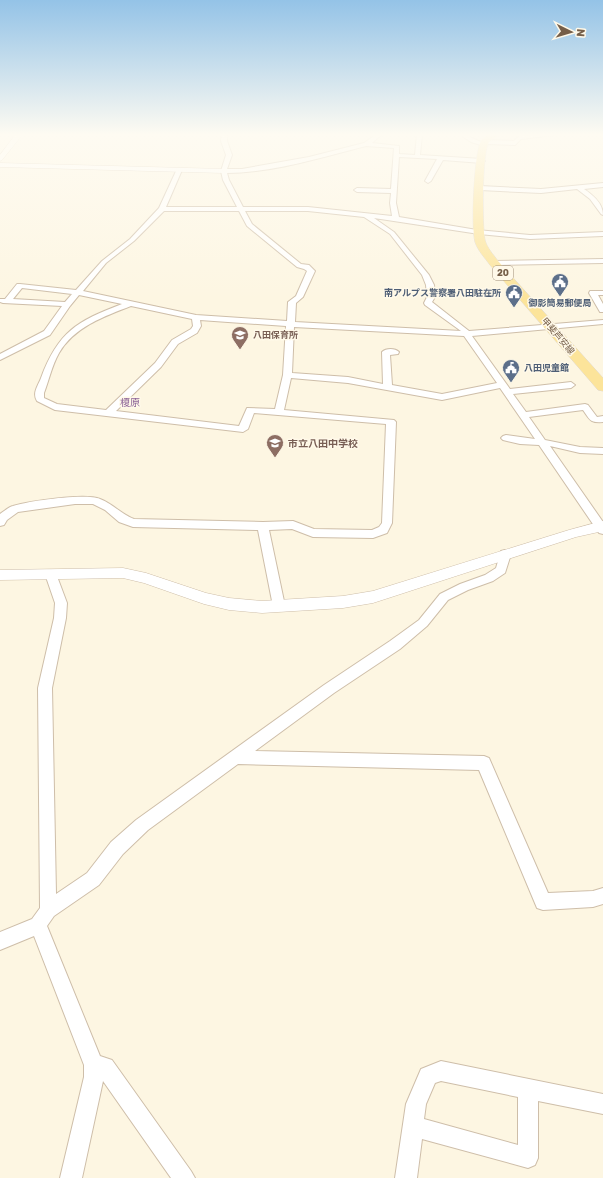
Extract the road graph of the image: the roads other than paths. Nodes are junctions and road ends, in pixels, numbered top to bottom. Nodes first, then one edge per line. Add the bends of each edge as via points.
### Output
1 (480, 188) edge
2 (171, 189) edge
3 (230, 189) edge
4 (500, 189) edge
5 (560, 189) edge
6 (581, 189) edge
7 (357, 190) dead end
8 (394, 191) joint
9 (162, 209) junction
10 (241, 210) junction
11 (603, 213) edge
12 (366, 215) junction
13 (396, 218) junction
14 (479, 231) junction
15 (603, 234) edge
16 (603, 260) edge
17 (494, 263) junction
18 (77, 292) junction
19 (603, 293) edge
20 (4, 301) edge
21 (67, 304) junction
22 (128, 304) junction
23 (602, 306) edge
24 (196, 317) junction
25 (603, 322) edge
26 (291, 324) junction
27 (550, 326) junction
28 (466, 334) junction
29 (395, 352) dead end
30 (0, 357) edge
31 (287, 375) junction
32 (571, 385) dead end
33 (388, 387) junction
34 (603, 387) edge
35 (503, 388) junction
36 (279, 412) junction
37 (108, 414) junction
38 (523, 415) junction
39 (603, 419) edge
40 (506, 438) dead end
41 (543, 442) junction
42 (603, 451) edge
43 (1, 519) edge
44 (263, 526) junction
45 (602, 528) edge
46 (505, 554) junction
47 (51, 574) junction
48 (0, 575) edge
49 (279, 606) junction
50 (236, 757) junction
51 (603, 896) edge
52 (43, 918) junction
53 (0, 941) edge
54 (94, 1065) junction
55 (528, 1088) junction
56 (603, 1104) edge
57 (413, 1126) junction
58 (71, 1178) edge
59 (184, 1178) edge
60 (406, 1178) edge

1 - 14 main road, 甲斐芦安線 / 20
2 - 9 street
3 - 10 street
4 - 5 street via 541,191
6 - 11 street via 592,198
7 - 8 street
8 - 13 street
9 - 10 street
9 - 18 street via 132,240 104,262
10 - 12 street via 308,209
10 - 26 street via 250,228 264,236 299,266 310,271 299,297 292,302
12 - 13 street
12 - 28 street via 392,233 425,275 430,285 431,297 428,303
13 - 14 street
14 - 15 street via 530,237
14 - 17 main road, 甲斐芦安線 / 20 via 482,245
16 - 17 street
17 - 27 main road, 甲斐芦安線 / 20
18 - 20 street via 20,286
18 - 21 street
18 - 22 street
19 - 23 street via 593,293
20 - 21 street
21 - 30 street via 47,333
22 - 24 street
22 - 37 street via 93,319 71,334 56,352 39,393 40,399 55,407
24 - 26 street
24 - 37 street via 197,326 194,331 175,342 158,365
25 - 27 street
26 - 28 street
26 - 31 street
27 - 28 street
27 - 34 main road, 甲斐芦安線 / 20
28 - 35 street
29 - 33 street via 386,352
31 - 33 street via 348,380
31 - 36 street
32 - 35 street
33 - 35 street via 442,397
35 - 38 street
36 - 37 street via 250,410 243,429
36 - 44 street via 391,422 387,523 383,530 374,534 313,532 293,525
38 - 39 street via 584,407 595,420
38 - 41 street
40 - 41 street
41 - 42 street via 580,450
41 - 45 street
43 - 44 street via 16,509 75,500 95,501 133,523
44 - 49 street
45 - 46 street via 574,533
46 - 49 street via 373,597 343,602
46 - 50 street via 501,570 490,578 444,597 418,627
47 - 48 street
47 - 49 street via 123,573 229,604
47 - 52 street via 61,603 45,688
50 - 51 street via 484,763 543,902
50 - 52 street via 142,825 117,848 94,879
52 - 53 street
52 - 54 street
54 - 58 street via 94,1077
54 - 59 street via 105,1067
55 - 56 street
55 - 57 street via 441,1071 428,1076 416,1104
55 - 57 street via 528,1158
57 - 60 street

